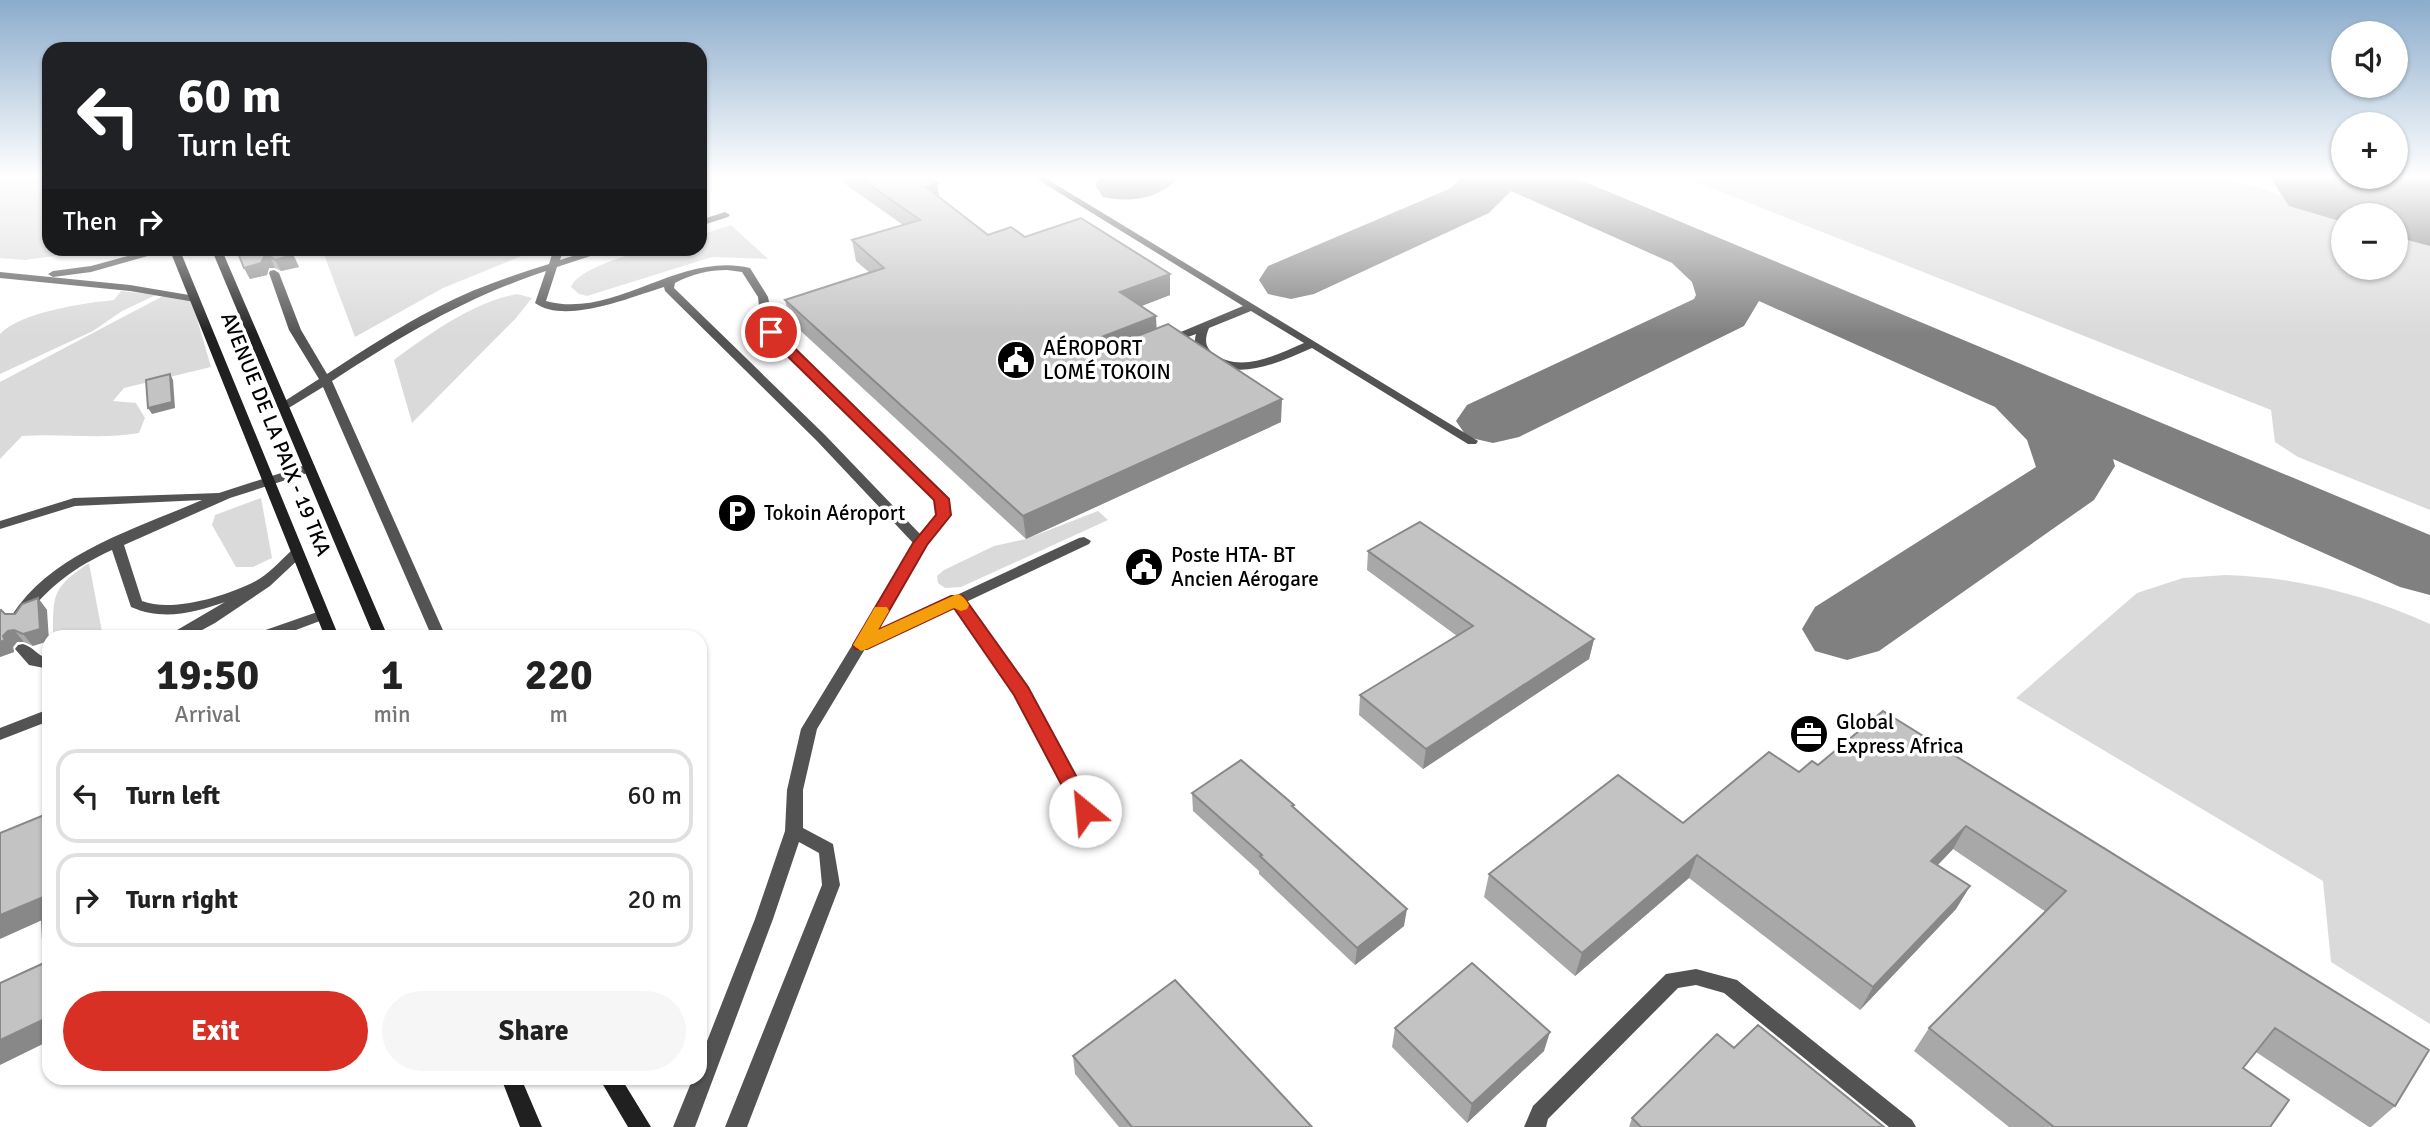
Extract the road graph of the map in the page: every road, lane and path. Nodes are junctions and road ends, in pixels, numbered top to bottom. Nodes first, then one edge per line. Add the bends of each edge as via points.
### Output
1 (1122, 229) edge
2 (140, 256) edge
3 (176, 256) edge
4 (219, 256) edge
5 (557, 256) edge
6 (582, 256) edge
7 (555, 264) junction
8 (274, 273) edge
9 (0, 275) edge
10 (34, 277) junction
11 (670, 282) junction
12 (195, 299) junction
13 (1251, 307) junction
14 (1204, 327) junction
15 (1311, 344) junction
16 (1153, 346) edge
17 (326, 381) junction
18 (283, 406) junction
19 (1472, 441) dead end
20 (309, 468) junction
21 (268, 481) junction
22 (225, 495) junction
23 (0, 526) edge
24 (1084, 541) dead end
25 (116, 543) junction
26 (921, 543) junction
27 (297, 553) junction
28 (265, 583) junction
29 (957, 600) junction
30 (323, 615) junction
31 (19, 620) edge
32 (190, 630) edge
33 (281, 630) edge
34 (329, 630) edge
35 (378, 630) edge
36 (436, 630) edge
37 (861, 645) junction
38 (23, 649) edge
39 (42, 663) edge
40 (42, 718) edge
41 (0, 734) edge
42 (1085, 811) dead end
43 (794, 831) junction
44 (707, 1067) edge
45 (514, 1085) edge
46 (613, 1085) edge
47 (700, 1085) edge
48 (531, 1127) edge
49 (640, 1127) edge
50 (684, 1127) edge
51 (736, 1127) edge
52 (1535, 1127) edge
53 (1905, 1127) edge

1 - 13 street
2 - 10 street
3 - 12 main road, AVENUE DE LA PAIX - 19 TKA
4 - 18 main road, AVENUE DE LA PAIX - 19 TKA
5 - 7 street
6 - 7 street
7 - 11 street via 540,303 560,309
7 - 17 street via 466,297
8 - 17 street via 295,330
9 - 10 street
10 - 12 street
11 - 26 street via 669,289
11 - 26 street via 715,266 746,270 764,297 771,332 942,499 944,515
12 - 21 main road, AVENUE DE LA PAIX - 19 TKA
13 - 14 street
13 - 15 street
14 - 15 street via 1199,336 1202,349 1226,364 1266,363
14 - 16 street
15 - 19 street
17 - 18 street
17 - 36 street
18 - 20 main road, AVENUE DE LA PAIX - 19 TKA
20 - 21 street
20 - 35 main road, AVENUE DE LA PAIX - 19 TKA
21 - 22 street
21 - 27 main road, AVENUE DE LA PAIX - 19 TKA
22 - 23 street via 83,501
22 - 25 street
24 - 29 street
25 - 28 street via 136,604 145,610 173,613
25 - 31 street via 78,560 40,589
26 - 37 street
27 - 28 street
27 - 30 main road, AVENUE DE LA PAIX - 19 TKA
28 - 32 street
29 - 37 street
29 - 42 street via 1022,692
30 - 33 street
30 - 34 main road, AVENUE DE LA PAIX - 19 TKA
37 - 43 street via 809,729 795,790
38 - 39 street
40 - 41 street
43 - 44 street
43 - 51 street via 827,849 831,885
45 - 48 main road
46 - 49 main road
47 - 50 street
52 - 53 street via 1540,1114 1673,980 1696,977 1730,986

